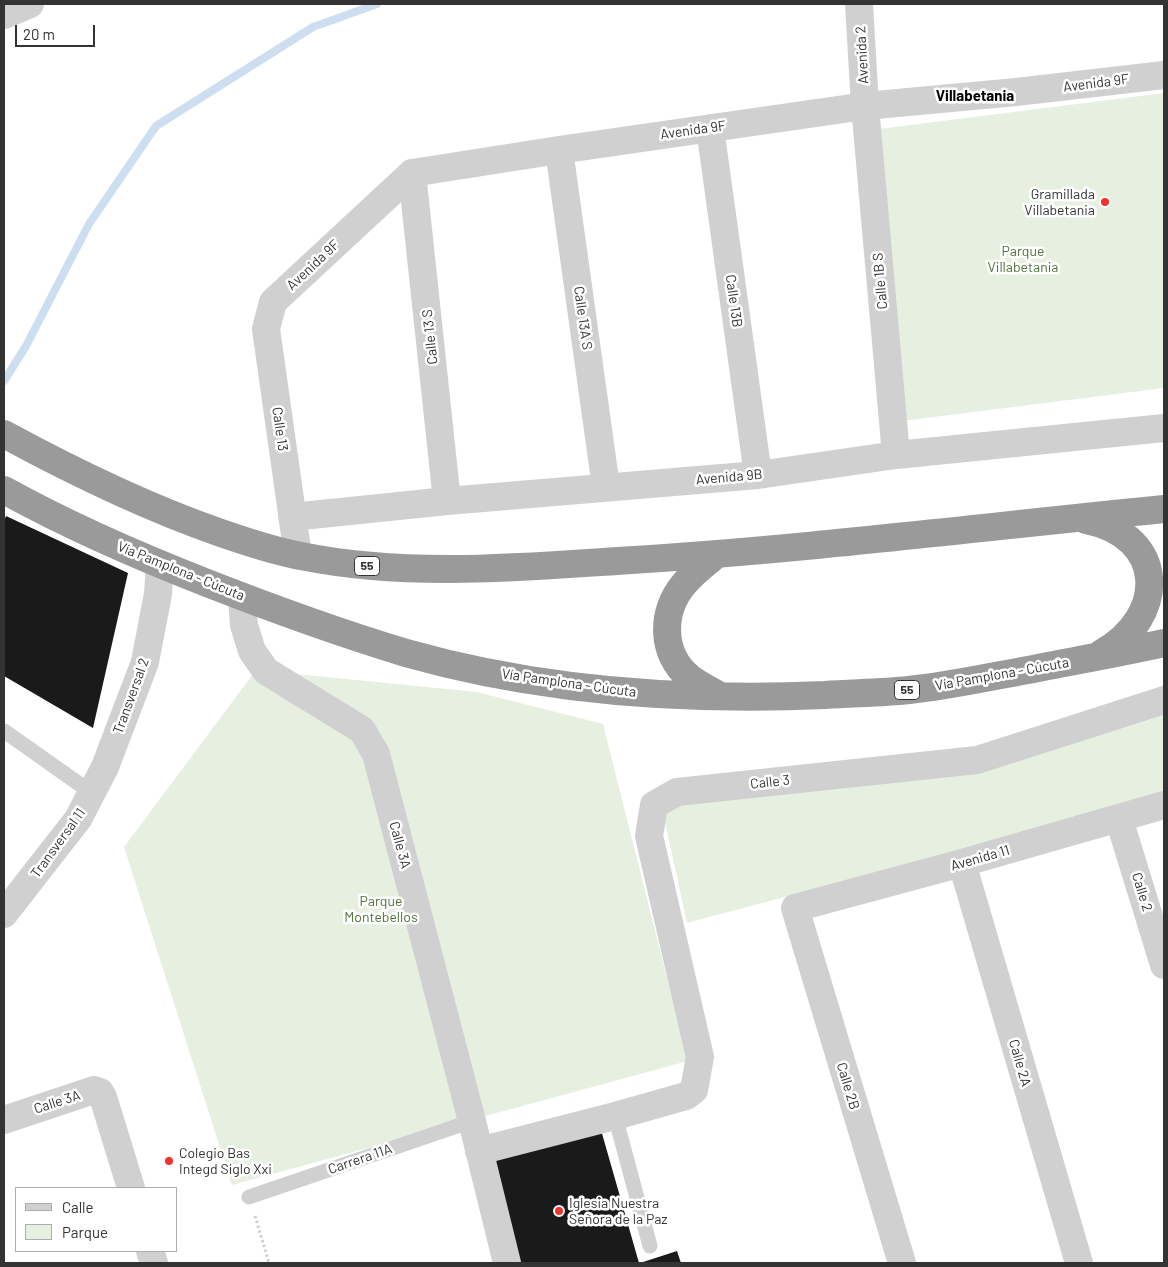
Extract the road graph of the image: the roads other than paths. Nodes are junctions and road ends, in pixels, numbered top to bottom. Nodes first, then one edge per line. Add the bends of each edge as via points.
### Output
1 (30, 4) edge
2 (859, 4) edge
3 (4, 15) edge
4 (1164, 75) edge
5 (865, 106) junction
6 (710, 128) junction
7 (559, 150) junction
8 (412, 173) junction
9 (273, 302) joint
10 (1164, 428) edge
11 (4, 434) edge
12 (896, 455) junction
13 (758, 474) junction
14 (606, 487) junction
15 (13, 495) edge
16 (447, 501) junction
17 (1164, 509) edge
18 (292, 517) junction
19 (1072, 518) junction
20 (716, 555) junction
21 (298, 556) junction
22 (160, 564) junction
23 (242, 597) junction
24 (1164, 643) edge
25 (1091, 658) junction
26 (720, 697) junction
27 (1164, 700) edge
28 (4, 731) edge
29 (105, 767) joint
30 (92, 793) junction
31 (1164, 805) edge
32 (1119, 819) junction
33 (962, 863) junction
34 (795, 908) joint
35 (4, 914) edge
36 (1164, 965) edge
37 (615, 1116) junction
38 (4, 1120) edge
39 (472, 1121) junction
40 (479, 1151) junction
41 (131, 1187) edge
42 (249, 1197) road end
43 (650, 1246) dead end
44 (507, 1263) edge
45 (902, 1263) edge
46 (1079, 1263) edge

1 - 3 street
2 - 5 street, Avenida 2
4 - 5 street, Avenida 9F
5 - 6 street, Avenida 9F
5 - 12 street, Calle 1B S
6 - 7 street, Avenida 9F
6 - 13 street, Calle 13B
7 - 8 street, Avenida 9F
7 - 14 street, Calle 13A S
8 - 9 street, Avenida 9F
8 - 16 street, Calle 13 S
9 - 18 street, Calle 13 via 266,329
10 - 12 street, Avenida 9B
11 - 21 highway, 55 via 38,453 189,522
12 - 13 street, Avenida 9B
13 - 14 street, Avenida 9B
14 - 16 street, Avenida 9B
15 - 22 highway, Vía Pamplona - Cúcuta / 55
16 - 18 street, Avenida 9B
17 - 19 highway, 55
18 - 21 street, Calle 13
19 - 20 highway, 55
19 - 25 highway via 1108,525 1127,536 1140,550 1151,582 1150,599 1143,617 1125,638
20 - 21 highway, 55 via 484,568 371,566
20 - 26 highway via 678,592 669,609 667,628 669,647 682,670
22 - 23 highway, Vía Pamplona - Cúcuta / 55
22 - 29 street, Transversal 2 via 158,594 145,662
23 - 26 highway, Vía Pamplona - Cúcuta / 55 via 406,652 460,666 588,688
23 - 39 street, Calle 3A via 244,625 252,651 266,671 362,730 376,754
24 - 25 highway, Vía Pamplona - Cúcuta / 55
25 - 26 highway, Vía Pamplona - Cúcuta / 55 via 910,690
27 - 37 street, Calle 3 via 977,760 676,792 654,805 649,836 700,1057 694,1090 686,1096
28 - 30 lane
29 - 30 street, Transversal 11
30 - 35 street, Transversal 11 via 78,820
31 - 32 street, Avenida 11
32 - 33 street, Avenida 11
32 - 36 street, Calle 2
33 - 34 street, Avenida 11
33 - 46 street, Calle 2A
34 - 45 street, Calle 2B
37 - 40 street
37 - 43 lane
38 - 41 street, Calle 3A via 94,1090 100,1092
39 - 40 street, Calle 3A
39 - 42 lane, Carrera 11A
40 - 44 street, Calle 3A

